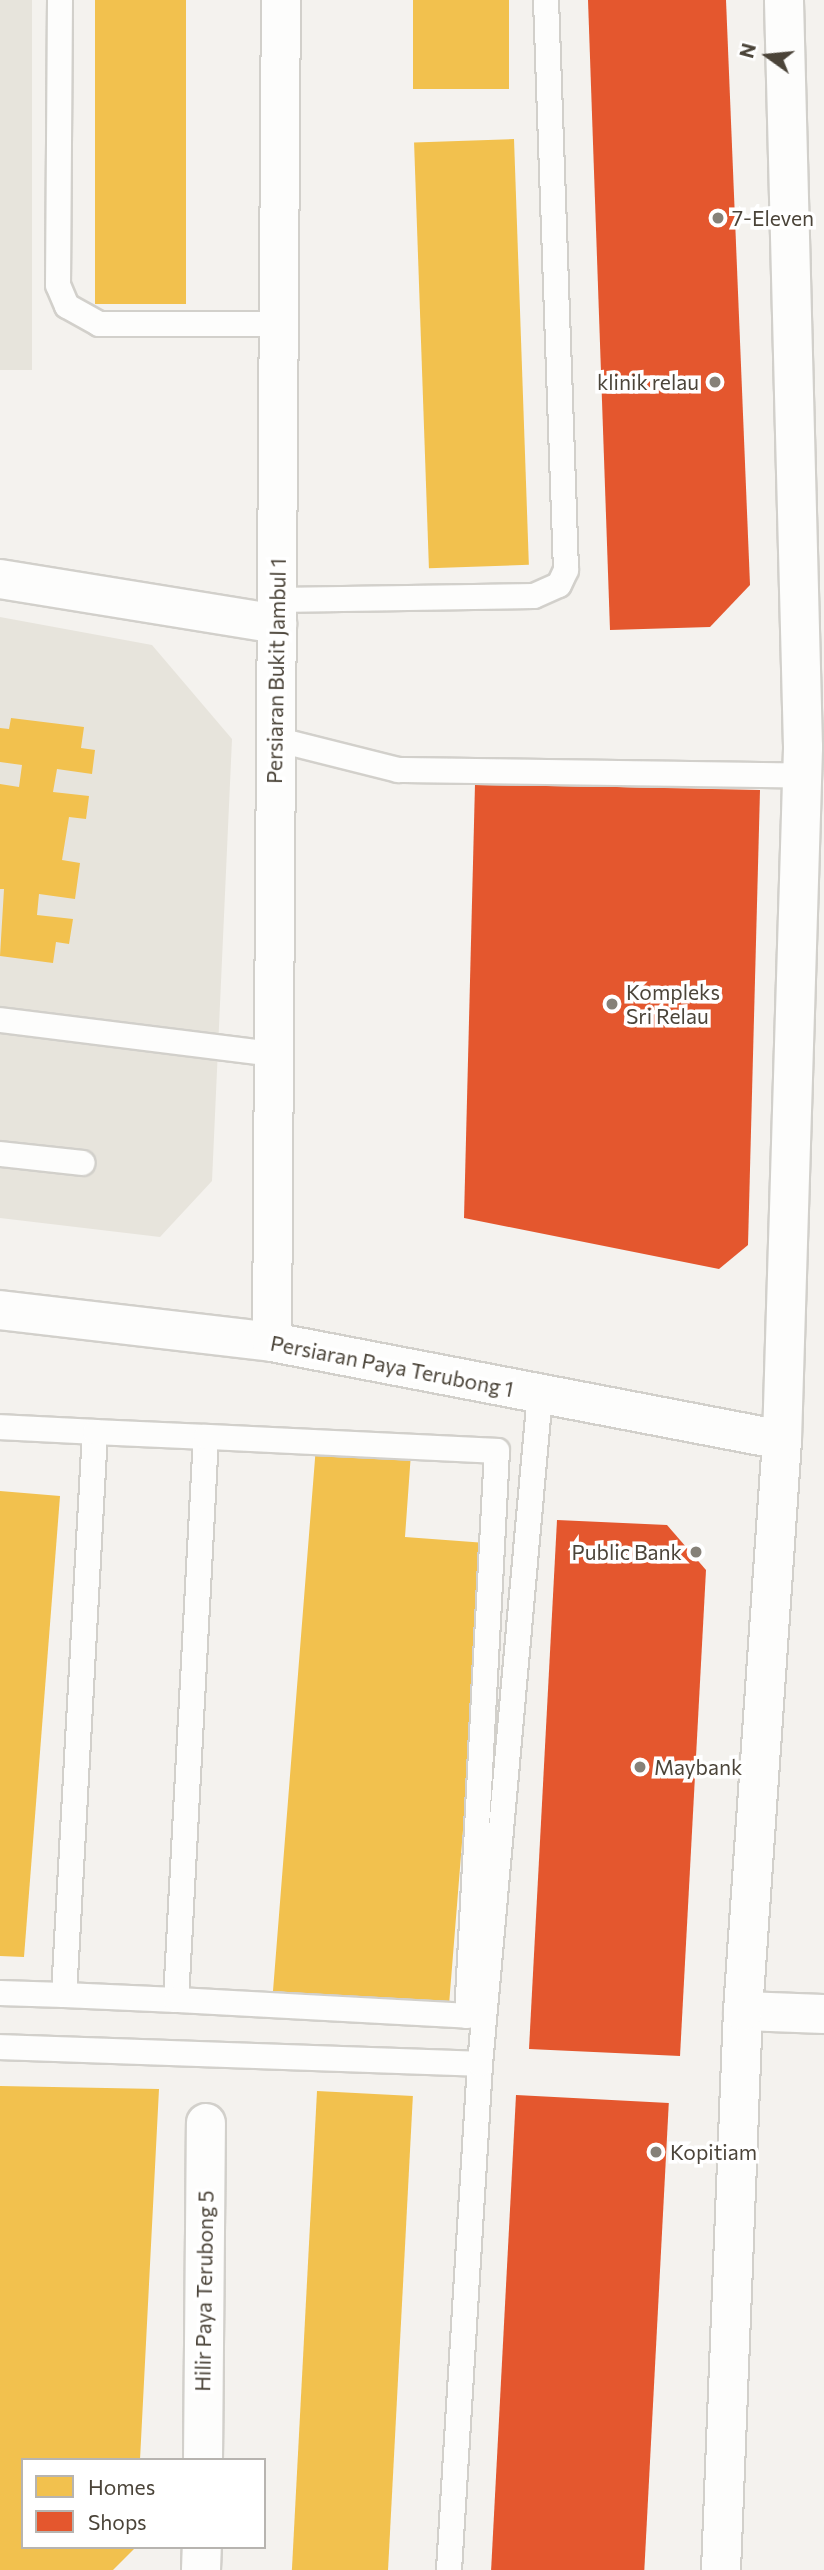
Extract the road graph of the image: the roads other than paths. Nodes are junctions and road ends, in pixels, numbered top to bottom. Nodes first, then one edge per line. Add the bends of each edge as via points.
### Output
1 (60, 0) edge
2 (281, 0) edge
3 (546, 0) edge
4 (783, 0) edge
5 (279, 324) junction
6 (0, 579) edge
7 (277, 612) junction
8 (275, 739) junction
9 (803, 776) junction
10 (0, 1020) edge
11 (272, 1054) junction
12 (0, 1154) edge
13 (83, 1163) dead end
14 (0, 1310) edge
15 (272, 1342) junction
16 (540, 1394) junction
17 (0, 1427) edge
18 (95, 1432) junction
19 (206, 1437) junction
20 (782, 1440) junction
21 (0, 1993) edge
22 (64, 1995) junction
23 (176, 2000) junction
24 (743, 2011) junction
25 (824, 2014) edge
26 (0, 2047) edge
27 (480, 2064) junction
28 (206, 2123) dead end
29 (203, 2458) edge
30 (202, 2549) edge
31 (201, 2570) edge
32 (449, 2570) edge
33 (721, 2570) edge

1 - 5 lane via 58,285 67,306 99,324
2 - 5 street, Persiaran Bukit Jambul 1
3 - 7 lane via 566,570 559,585 534,596
4 - 9 street
5 - 7 street, Persiaran Bukit Jambul 1
6 - 7 street
7 - 8 street, Persiaran Bukit Jambul 1
8 - 9 lane via 398,770
8 - 11 street, Persiaran Bukit Jambul 1
9 - 20 street
10 - 11 lane
11 - 15 street, Persiaran Bukit Jambul 1
12 - 13 lane
14 - 15 street, Persiaran Paya Terubong 1
15 - 16 street, Persiaran Paya Terubong 1
16 - 20 street, Persiaran Paya Terubong 1
16 - 27 lane
17 - 18 lane
18 - 19 lane
18 - 22 lane
19 - 23 lane
19 - 23 lane via 497,1451 467,2016
20 - 24 street
21 - 22 lane
22 - 23 lane
24 - 25 street
24 - 33 street
26 - 27 lane
27 - 32 lane
28 - 29 street, Hilir Paya Terubong 5
30 - 31 street

